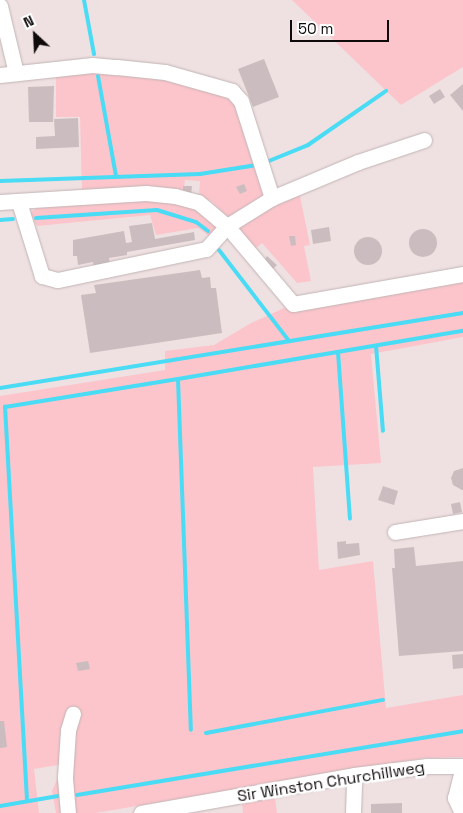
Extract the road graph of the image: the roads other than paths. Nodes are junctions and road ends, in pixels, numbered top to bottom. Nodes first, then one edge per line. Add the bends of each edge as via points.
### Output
1 (0, 6) edge
2 (16, 73) junction
3 (0, 75) edge
4 (424, 140) dead end
5 (272, 198) junction
6 (0, 202) edge
7 (19, 202) junction
8 (227, 226) junction
9 (463, 274) edge
10 (463, 521) edge
11 (395, 532) dead end
12 (73, 714) dead end
13 (463, 766) edge
14 (354, 775) junction
15 (68, 813) edge
16 (141, 813) edge
17 (353, 813) edge
18 (462, 813) edge

1 - 2 street
2 - 3 street
2 - 5 street via 92,65 165,72 232,90 241,102
4 - 5 street via 358,162
5 - 8 street
6 - 7 street
7 - 8 street via 146,193 175,196 198,202
7 - 8 street via 42,276 57,280 206,249
8 - 9 street via 293,304
10 - 11 street
12 - 15 street via 68,730 65,777
13 - 14 street, Sir Winston Churchillweg via 427,766
13 - 18 street via 455,798
14 - 16 street, Sir Winston Churchillweg
14 - 17 street

